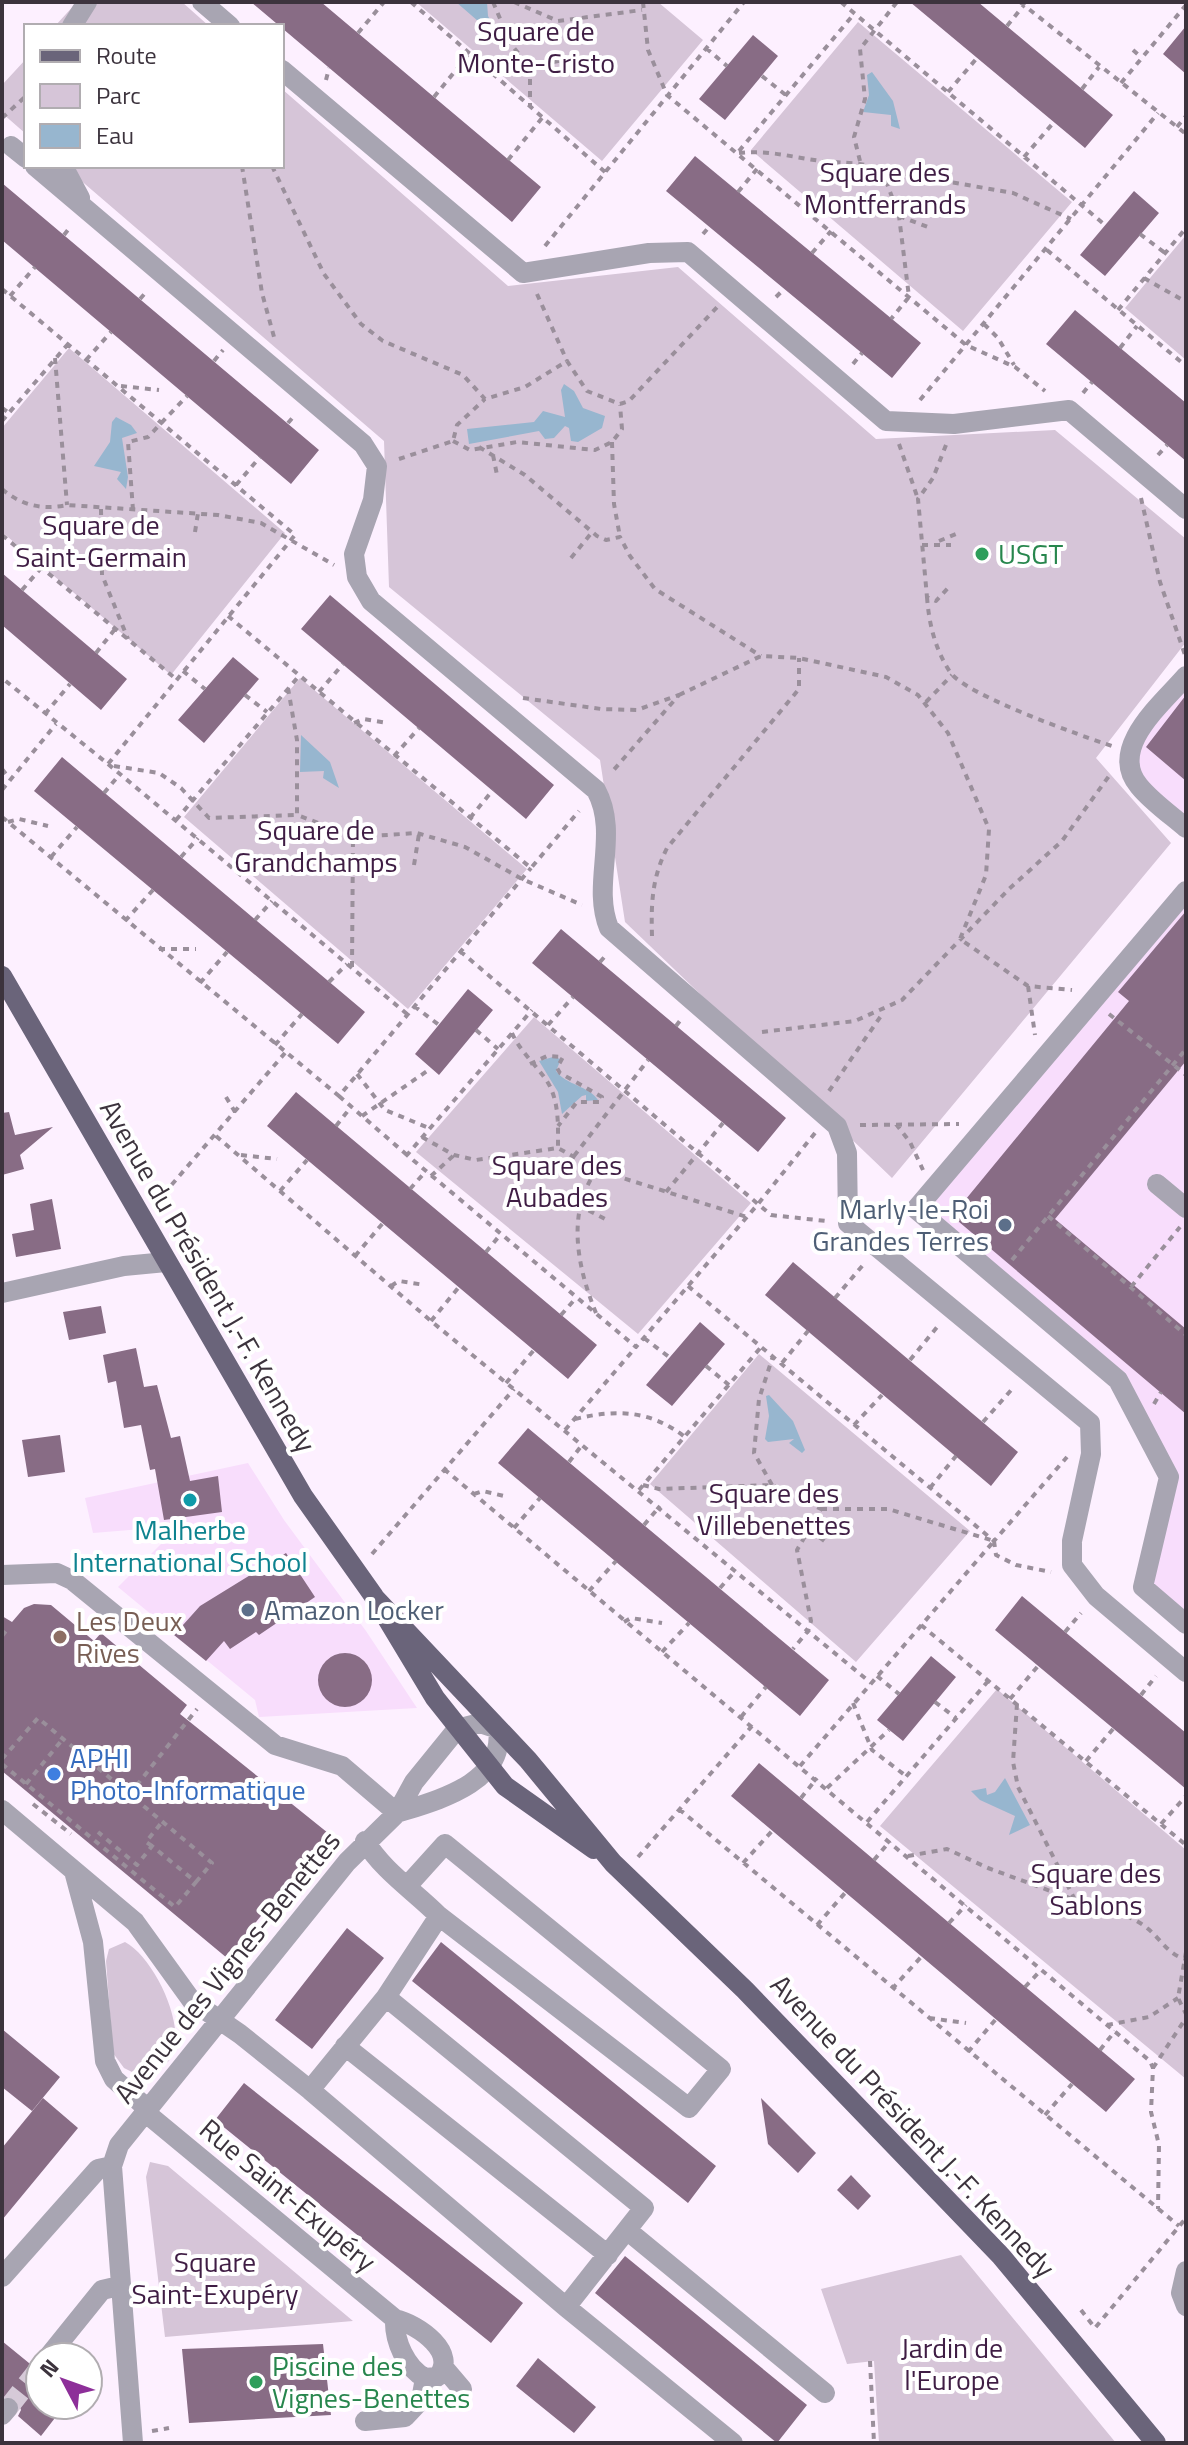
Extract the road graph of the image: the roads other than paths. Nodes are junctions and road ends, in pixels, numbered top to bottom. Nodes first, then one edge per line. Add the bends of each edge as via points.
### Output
1 (87, 2) edge
2 (202, 2) edge
3 (73, 24) edge
4 (228, 24) edge
5 (284, 72) edge
6 (37, 168) edge
7 (64, 168) edge
8 (86, 209) junction
9 (1186, 509) edge
10 (1186, 676) edge
11 (1186, 828) edge
12 (1186, 891) edge
13 (2, 976) edge
14 (1157, 1184) dead end
15 (1186, 1208) edge
16 (166, 1262) junction
17 (2, 1293) edge
18 (4, 1580) edge
19 (375, 1598) junction
20 (1186, 1624) edge
21 (1186, 1672) edge
22 (457, 1729) junction
23 (498, 1729) junction
24 (490, 1768) junction
25 (2, 1810) edge
26 (397, 1813) junction
27 (365, 1841) junction
28 (619, 1868) junction
29 (75, 1875) junction
30 (408, 1885) junction
31 (439, 1916) junction
32 (135, 1922) junction
33 (93, 1942) junction
34 (386, 1997) junction
35 (219, 2023) junction
36 (345, 2046) junction
37 (310, 2090) junction
38 (148, 2111) junction
39 (112, 2166) junction
40 (628, 2231) junction
41 (608, 2255) junction
42 (1186, 2271) edge
43 (2, 2277) edge
44 (119, 2286) junction
45 (1186, 2306) edge
46 (566, 2307) junction
47 (395, 2319) junction
48 (61, 2341) edge
49 (445, 2369) junction
50 (425, 2378) junction
51 (462, 2389) dead end
52 (825, 2393) dead end
53 (365, 2421) dead end
54 (133, 2443) edge
55 (733, 2443) edge
56 (1156, 2443) edge

1 - 3 street
2 - 4 street
5 - 9 street via 525,273 688,252 886,421 954,424 1069,410
6 - 8 street
7 - 8 street
8 - 21 street via 363,444 377,466 373,500 354,554 357,577 371,601 596,790 608,829 606,916 612,934 827,1116 847,1153 848,1223 1093,1427 1072,1565 1096,1596
10 - 11 street via 1129,749 1138,786
12 - 20 street via 916,1209 1118,1380 1169,1477 1143,1587
13 - 16 main road, Avenue du Président J.-F. Kennedy
14 - 15 street
16 - 17 street
16 - 19 main road, Avenue du Président J.-F. Kennedy via 303,1496
18 - 26 street via 57,1573 275,1745 342,1766
19 - 22 main road, Avenue du Président J.-F. Kennedy
19 - 23 main road, Avenue du Président J.-F. Kennedy
22 - 23 street via 480,1723
22 - 24 main road, Avenue du Président J.-F. Kennedy
22 - 26 street, Avenue des Vignes-Benettes via 414,1782
23 - 24 street via 500,1745
23 - 28 main road, Avenue du Président J.-F. Kennedy
24 - 26 street, Avenue des Vignes-Benettes via 432,1802
24 - 28 main road, Avenue du Président J.-F. Kennedy via 529,1805
25 - 29 street
26 - 27 street, Avenue des Vignes-Benettes
27 - 30 street via 377,1861
27 - 35 street, Avenue des Vignes-Benettes
28 - 56 main road, Avenue du Président J.-F. Kennedy via 936,2186 1079,2346
29 - 32 street
29 - 33 street, Rue Saint-Exupéry
30 - 31 street
30 - 31 street via 445,1844 721,2069 689,2108
31 - 34 street
32 - 33 street via 116,1920 103,1926
32 - 35 street via 175,1981
33 - 38 street, Rue Saint-Exupéry via 105,2061 114,2079
34 - 36 street
34 - 40 street via 644,2208
35 - 37 street
35 - 38 street, Avenue des Vignes-Benettes
36 - 37 street
36 - 41 street
37 - 46 street
38 - 39 street, Avenue des Vignes-Benettes via 119,2145
38 - 47 street, Rue Saint-Exupéry
39 - 43 street via 98,2169
39 - 44 street
40 - 41 street
40 - 52 street
41 - 46 street
42 - 45 street via 1181,2293
44 - 48 street via 102,2290
44 - 54 street
46 - 55 street
47 - 49 street, Rue Saint-Exupéry via 408,2322 440,2349
47 - 50 street via 394,2331 408,2363
49 - 50 street via 437,2377
49 - 51 street, Rue Saint-Exupéry
50 - 53 street via 421,2400 405,2417

